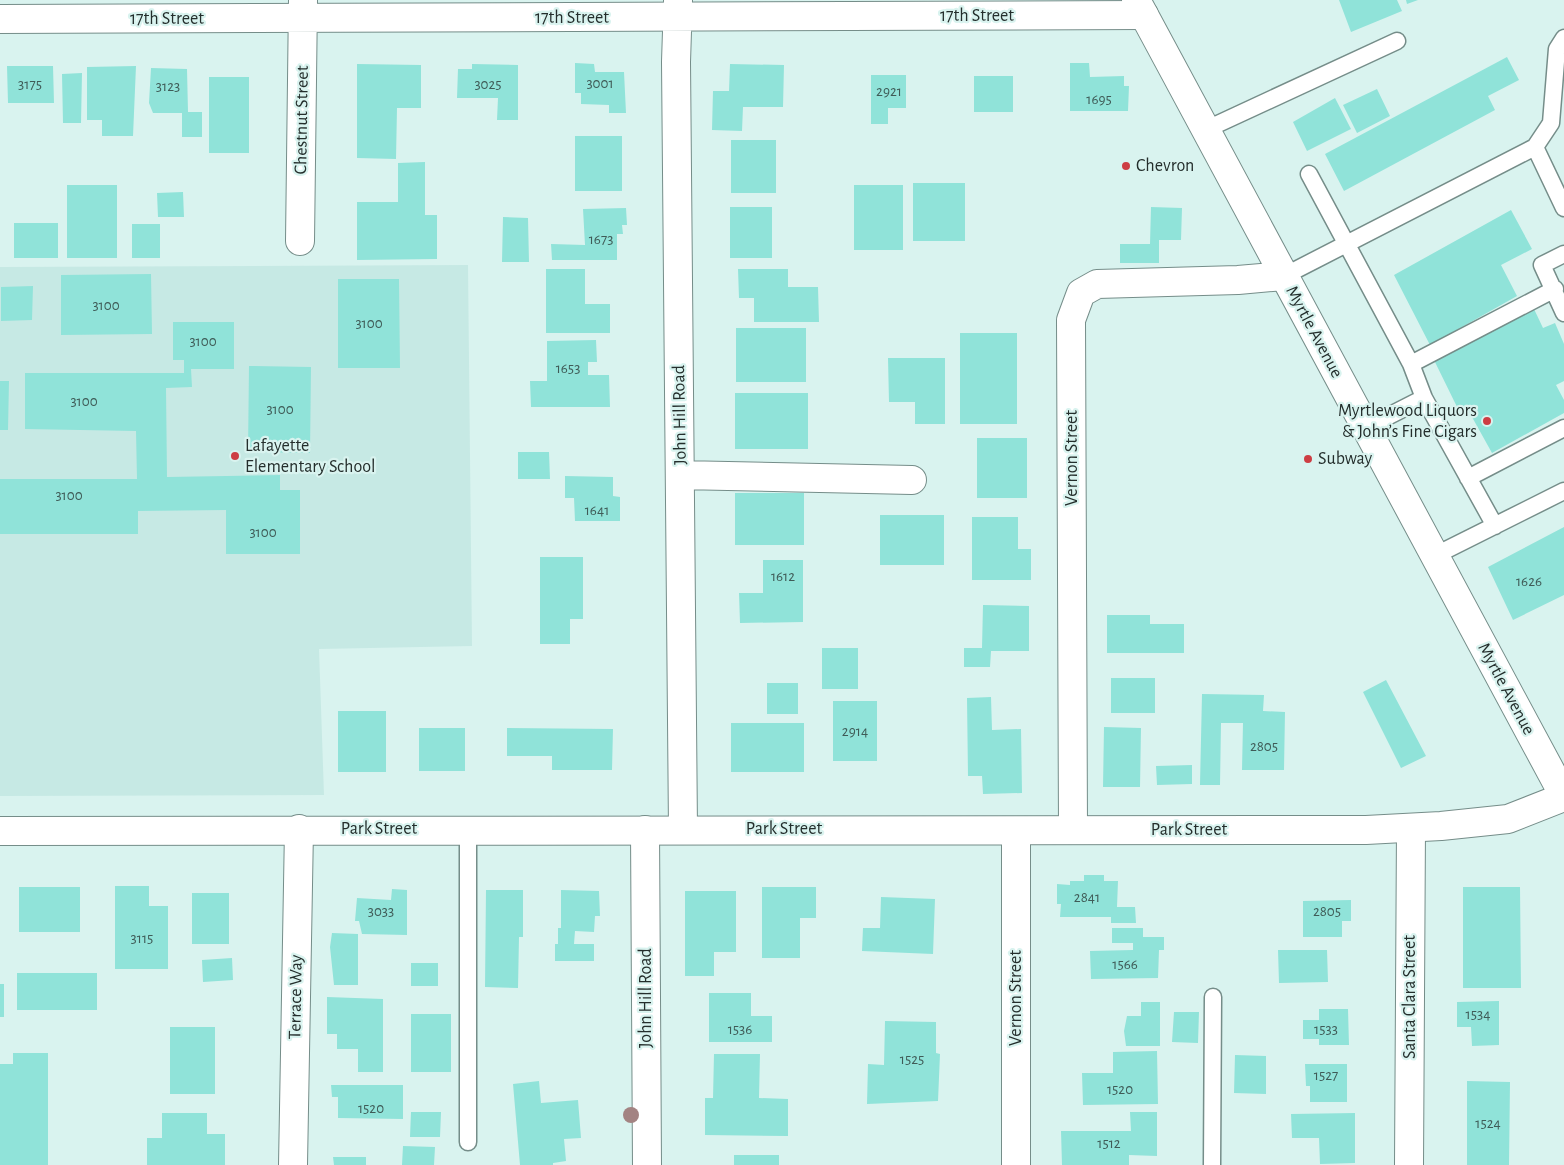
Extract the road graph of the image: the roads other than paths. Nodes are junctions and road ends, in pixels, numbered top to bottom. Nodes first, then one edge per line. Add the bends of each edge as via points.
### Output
1 (1140, 8) edge
2 (303, 9) edge
3 (678, 9) edge
4 (0, 19) edge
5 (1564, 38) edge
6 (1397, 40) dead end
7 (1207, 129) junction
8 (1535, 147) junction
9 (1309, 174) dead end
10 (1564, 208) edge
11 (300, 241) dead end
12 (1346, 243) junction
13 (1564, 254) edge
14 (1284, 276) junction
15 (1555, 289) junction
16 (1564, 313) edge
17 (1411, 364) junction
18 (1424, 398) junction
19 (1365, 428) junction
20 (1564, 428) edge
21 (680, 475) junction
22 (1468, 478) junction
23 (912, 480) dead end
24 (1564, 491) edge
25 (1495, 526) junction
26 (1434, 556) junction
27 (1564, 797) edge
28 (1411, 828) junction
29 (299, 830) junction
30 (468, 830) junction
31 (645, 830) junction
32 (683, 830) junction
33 (1073, 830) junction
34 (0, 831) edge
35 (1016, 831) junction
36 (1213, 996) dead end
37 (468, 1142) dead end
38 (293, 1165) edge
39 (647, 1165) edge
40 (1016, 1165) edge
41 (1212, 1165) edge
42 (1409, 1165) edge

1 - 3 street, 17th Street
1 - 7 street, Myrtle Avenue
2 - 3 street, 17th Street
2 - 4 street, 17th Street
2 - 11 street, Chestnut Street
3 - 21 street, John Hill Road
5 - 8 lane via 1557,49 1551,123
6 - 7 lane
7 - 14 street, Myrtle Avenue
8 - 10 lane
8 - 12 lane
9 - 12 lane
12 - 14 lane
12 - 17 lane
13 - 15 lane via 1542,265
14 - 19 street, Myrtle Avenue
14 - 33 street, Vernon Street via 1097,284 1081,293 1071,320
15 - 16 lane
15 - 17 lane
17 - 18 lane
18 - 19 lane
18 - 22 lane
19 - 26 street, Myrtle Avenue
20 - 22 lane
21 - 23 street
21 - 32 street, John Hill Road
22 - 25 lane
24 - 25 lane
25 - 26 lane
26 - 27 street, Myrtle Avenue
27 - 28 street, Park Street via 1508,819
28 - 33 street, Park Street
28 - 42 street, Santa Clara Street
29 - 30 street, Park Street
29 - 34 street, Park Street
29 - 38 street, Terrace Way
30 - 31 street, Park Street
30 - 37 lane
31 - 32 street, Park Street
31 - 39 street, John Hill Road
32 - 35 street, Park Street
33 - 35 street, Park Street
35 - 40 street, Vernon Street
36 - 41 lane

